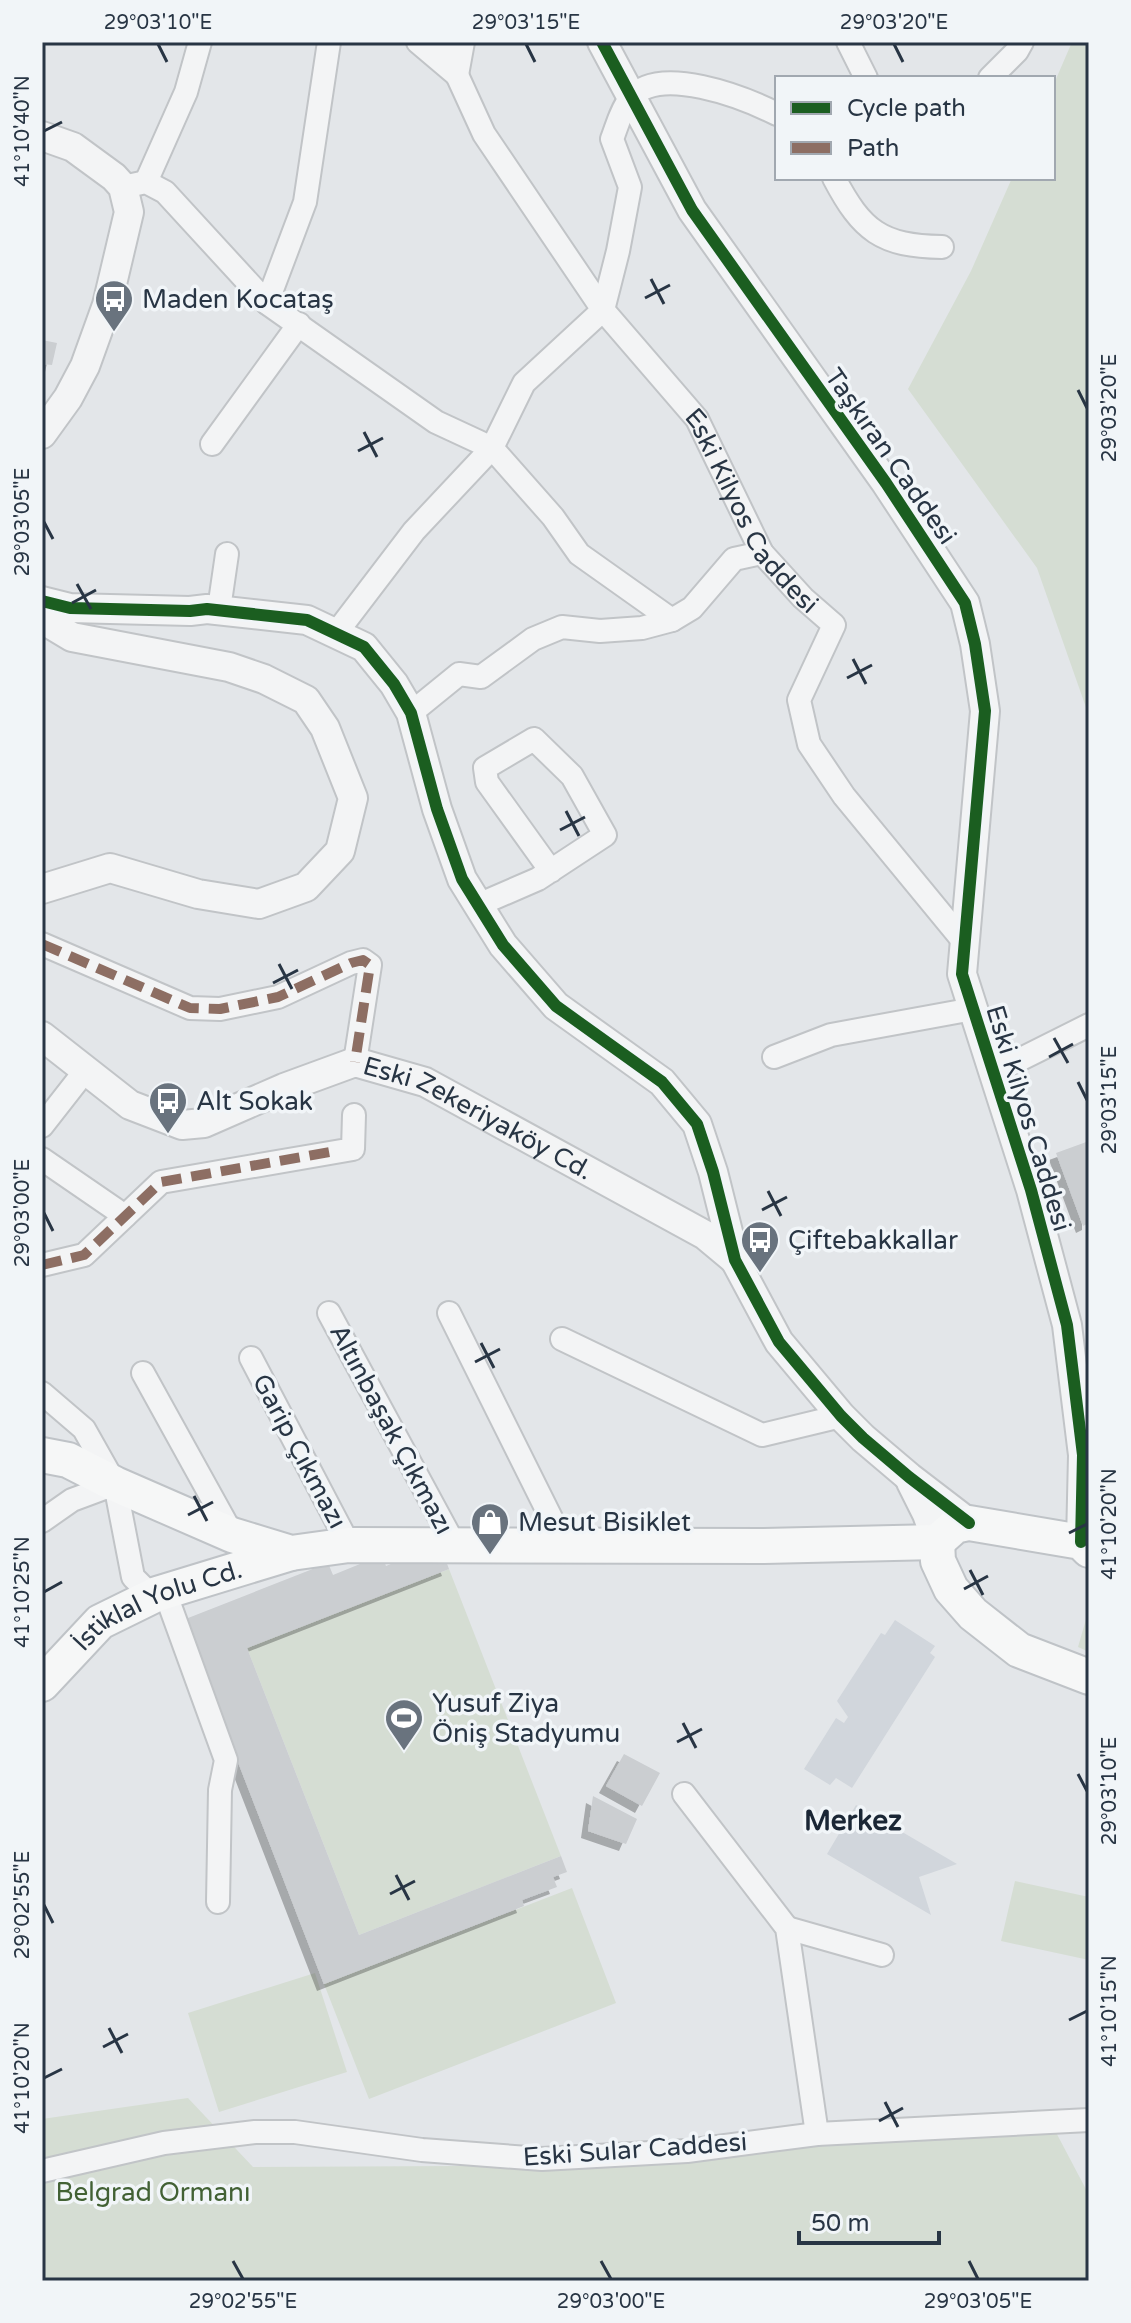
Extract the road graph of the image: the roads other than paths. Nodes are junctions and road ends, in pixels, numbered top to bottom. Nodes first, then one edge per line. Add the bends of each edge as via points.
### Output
1 (200, 42) edge
2 (329, 42) edge
3 (418, 42) edge
4 (445, 42) edge
5 (463, 42) edge
6 (602, 42) edge
7 (848, 42) edge
8 (1022, 42) edge
9 (457, 75) junction
10 (865, 76) edge
11 (992, 76) edge
12 (631, 96) junction
13 (775, 113) edge
14 (42, 136) edge
15 (835, 180) edge
16 (134, 185) junction
17 (942, 247) dead end
18 (267, 303) junction
19 (603, 310) junction
20 (299, 324) junction
21 (42, 434) edge
22 (212, 444) dead end
23 (492, 448) junction
24 (762, 553) junction
25 (227, 554) dead end
26 (219, 609) junction
27 (44, 620) edge
28 (672, 620) junction
29 (337, 632) junction
30 (411, 713) junction
31 (551, 871) junction
32 (42, 889) edge
33 (478, 905) junction
34 (965, 943) junction
35 (42, 944) edge
36 (973, 1009) junction
37 (1089, 1025) edge
38 (42, 1036) edge
39 (774, 1057) dead end
40 (355, 1062) junction
41 (85, 1071) junction
42 (993, 1073) junction
43 (354, 1115) dead end
44 (42, 1126) edge
45 (42, 1159) edge
46 (125, 1216) junction
47 (735, 1260) junction
48 (42, 1265) edge
49 (329, 1313) dead end
50 (449, 1313) dead end
51 (562, 1339) dead end
52 (251, 1358) dead end
53 (143, 1373) dead end
54 (42, 1393) edge
55 (841, 1416) junction
56 (84, 1429) junction
57 (55, 1458) edge
58 (909, 1477) junction
59 (115, 1484) junction
60 (42, 1521) edge
61 (969, 1523) junction
62 (232, 1535) junction
63 (937, 1542) junction
64 (1087, 1542) edge
65 (454, 1544) junction
66 (564, 1544) junction
67 (349, 1545) junction
68 (291, 1553) junction
69 (212, 1578) junction
70 (161, 1593) junction
71 (1089, 1677) edge
72 (42, 1683) edge
73 (684, 1794) dead end
74 (218, 1902) dead end
75 (787, 1928) junction
76 (882, 1955) dead end
77 (1089, 2120) edge
78 (817, 2134) junction
79 (42, 2171) edge

1 - 16 street via 186,92
2 - 18 street via 305,202
3 - 9 street
4 - 9 street, Eski Kilyos Caddesi
5 - 9 street
6 - 12 street, Taşkıran Caddesi
7 - 10 street
8 - 11 street
9 - 19 street, Eski Kilyos Caddesi via 484,134
12 - 13 street via 655,85 693,84
12 - 19 street via 612,139 630,187
12 - 34 street, Taşkıran Caddesi via 692,210 965,603 985,711
14 - 16 street via 73,147
15 - 17 street via 850,209 873,231 909,246
16 - 18 street via 165,192
16 - 21 street via 107,305 85,366
18 - 20 street
19 - 23 street via 524,383
19 - 24 street, Eski Kilyos Caddesi via 697,419
20 - 22 street
20 - 23 street via 436,422
23 - 28 street via 579,554
23 - 29 street via 414,531
24 - 28 street via 734,559 692,608
24 - 34 street, Eski Kilyos Caddesi via 834,625 799,700 809,744 844,796
25 - 26 street
26 - 27 street via 84,609
26 - 29 street via 307,620
27 - 32 street via 72,637 229,667 306,700 325,728 353,798 340,851 306,887 259,904 198,894 110,868
28 - 30 street via 600,631 562,627 533,639 481,677 459,674
29 - 30 street via 364,647
30 - 33 street via 442,823 462,879
31 - 31 street via 605,835 572,776 534,739 485,768 487,782
31 - 33 street
33 - 47 street via 503,945 556,1006 662,1082 697,1124
34 - 36 street, Eski Kilyos Caddesi via 962,974
35 - 40 street via 190,1008 220,1009 278,997 363,960 370,965
36 - 39 street via 831,1035
36 - 42 street, Eski Kilyos Caddesi
37 - 42 street
38 - 41 street, Eski Zekeriyaköy Cd.
40 - 41 street, Eski Zekeriyaköy Cd. via 204,1123 182,1125 130,1105
40 - 47 street, Eski Zekeriyaköy Cd. via 425,1082 705,1235
41 - 44 street
42 - 64 street, Eski Kilyos Caddesi via 1067,1325 1083,1455
43 - 46 street via 353,1149 161,1182
45 - 46 street
46 - 48 street via 84,1255
47 - 55 street via 779,1342
49 - 65 street, Altınbaşak Çıkmazı
50 - 66 street
51 - 55 street via 762,1435
52 - 67 street, Garip Çıkmazı
53 - 62 street
54 - 56 street
55 - 58 street
56 - 57 street
56 - 59 street
57 - 59 main road
58 - 61 street
58 - 63 street
59 - 60 street via 72,1500
59 - 62 main road
59 - 70 street via 133,1577
61 - 63 main road via 955,1526
61 - 64 main road
62 - 68 main road
62 - 69 main road via 236,1551 227,1569
63 - 66 main road, İstiklal Yolu Cd.
63 - 71 main road via 938,1561 951,1589 973,1614 1019,1650
65 - 66 main road, İstiklal Yolu Cd.
65 - 67 main road, İstiklal Yolu Cd.
67 - 68 main road, İstiklal Yolu Cd.
68 - 69 main road, İstiklal Yolu Cd.
69 - 70 main road, İstiklal Yolu Cd.
70 - 72 main road, İstiklal Yolu Cd. via 100,1622
70 - 74 street via 226,1760 220,1790
73 - 75 street
75 - 76 street
75 - 78 street
77 - 78 street, Eski Sular Caddesi
78 - 79 street, Eski Sular Caddesi via 687,2151 542,2159 255,2132 164,2143

